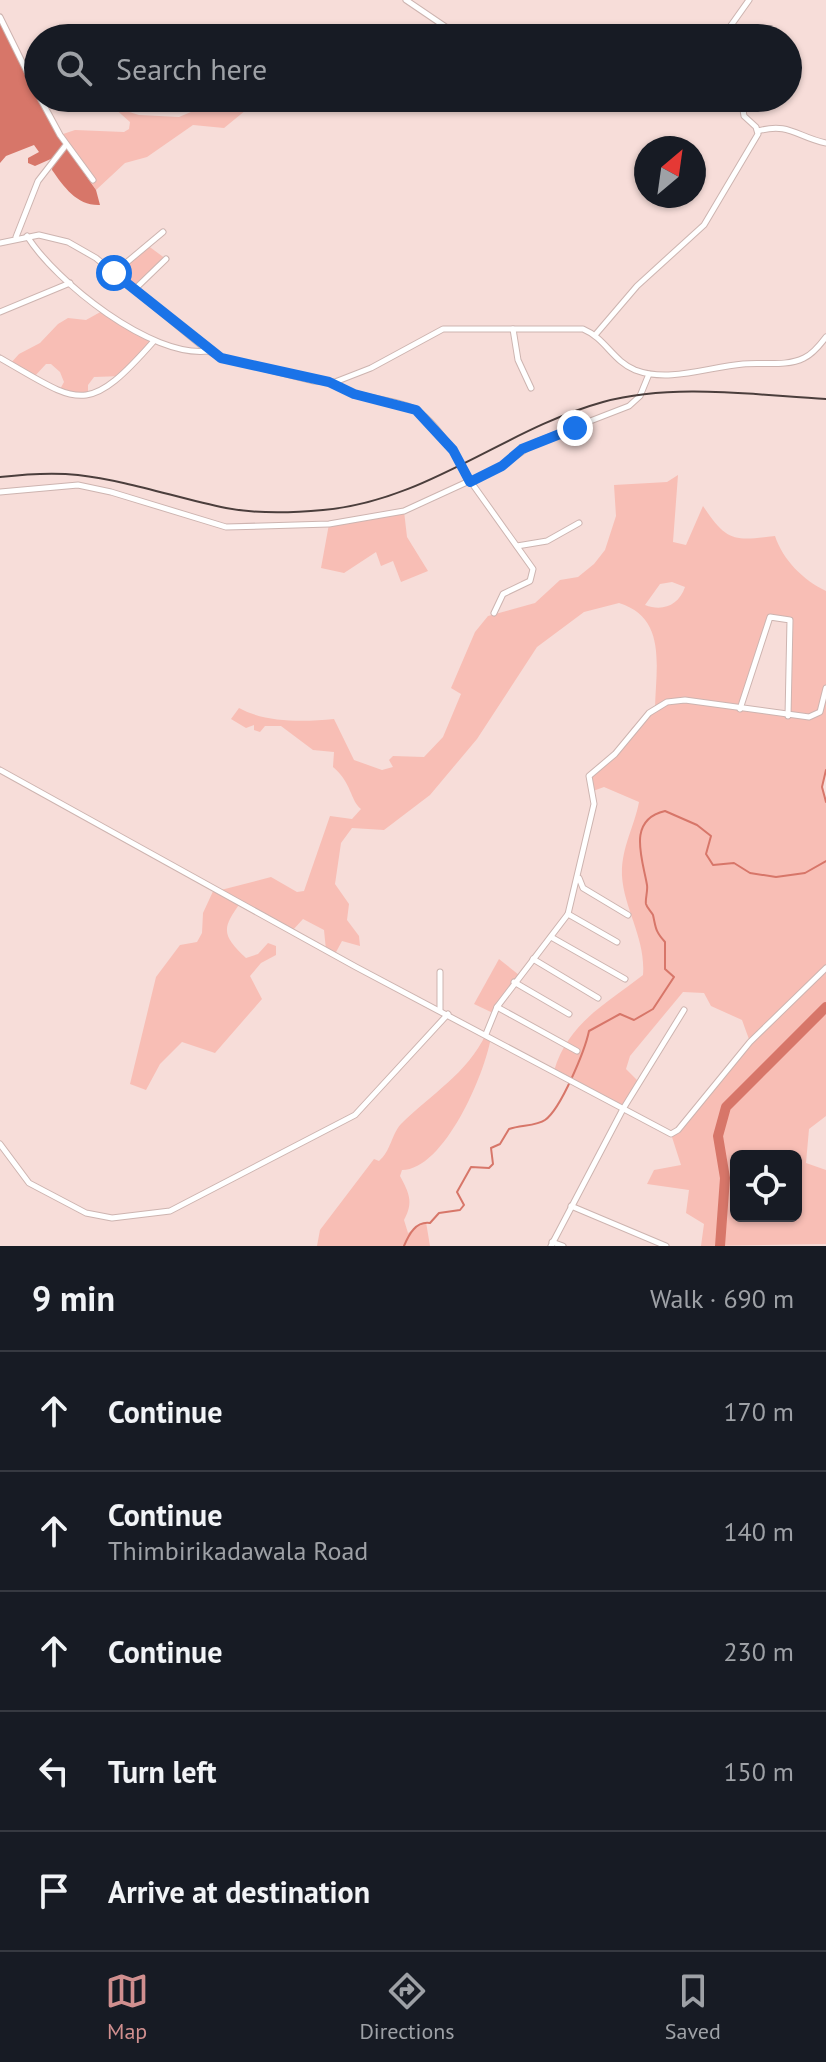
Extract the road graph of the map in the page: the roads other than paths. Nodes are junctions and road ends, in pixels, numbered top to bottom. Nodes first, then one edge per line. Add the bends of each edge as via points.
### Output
1 (406, 0) edge
2 (749, 0) edge
3 (0, 17) edge
4 (441, 24) edge
5 (732, 24) edge
6 (24, 66) edge
7 (48, 112) edge
8 (743, 112) edge
9 (758, 131) junction
10 (826, 143) edge
11 (66, 145) junction
12 (93, 180) dead end
13 (163, 232) dead end
14 (27, 236) junction
15 (15, 238) junction
16 (0, 243) edge
17 (166, 259) dead end
18 (114, 273) junction
19 (71, 283) junction
20 (135, 289) junction
21 (0, 312) edge
22 (513, 329) junction
23 (596, 334) junction
24 (826, 337) edge
25 (153, 342) junction
26 (206, 352) junction
27 (0, 358) edge
28 (649, 374) junction
29 (329, 382) junction
30 (531, 388) dead end
31 (471, 482) junction
32 (0, 492) edge
33 (579, 523) dead end
34 (517, 546) junction
35 (494, 613) dead end
36 (826, 688) edge
37 (740, 709) junction
38 (788, 716) junction
39 (0, 770) edge
40 (578, 877) junction
41 (568, 914) junction
42 (628, 915) dead end
43 (551, 937) junction
44 (617, 942) dead end
45 (533, 959) junction
46 (826, 968) edge
47 (440, 972) dead end
48 (625, 979) dead end
49 (514, 982) junction
50 (598, 998) dead end
51 (497, 1007) junction
52 (440, 1010) junction
53 (684, 1010) dead end
54 (448, 1014) junction
55 (569, 1014) dead end
56 (486, 1034) junction
57 (577, 1051) dead end
58 (623, 1109) junction
59 (0, 1144) edge
60 (571, 1206) junction
61 (552, 1244) edge
62 (563, 1246) edge
63 (666, 1246) edge

1 - 4 street
2 - 5 street
3 - 6 street
7 - 11 street
8 - 9 street
9 - 10 street via 783,127
9 - 23 street via 704,225 637,286
11 - 12 street
11 - 15 street via 38,181
13 - 18 street
14 - 15 street
14 - 18 street via 68,242
14 - 19 street via 39,256
15 - 16 street
17 - 20 street
18 - 20 street
19 - 21 street
19 - 25 street
20 - 26 street
22 - 23 street via 583,329
22 - 29 street via 443,329 406,353
22 - 30 street via 518,360
23 - 28 street via 622,364
24 - 28 street via 812,353 793,361
25 - 26 street
25 - 27 street via 115,383 82,396 58,393
26 - 29 street
28 - 31 street via 640,396 629,406 536,442
29 - 31 street via 416,410 453,450
31 - 32 street via 382,517 263,529 226,527 95,487
31 - 34 street
33 - 34 street via 547,541
34 - 35 street via 534,576 503,594
36 - 38 street via 816,715
37 - 38 street
37 - 38 street via 770,617 790,620
37 - 40 street via 667,702 632,728 615,754 589,776 594,804
39 - 52 street
40 - 41 street
40 - 42 street via 583,888
41 - 43 street
41 - 44 street
43 - 45 street
43 - 48 street
45 - 49 street
45 - 50 street
46 - 58 street via 750,1042 674,1134
47 - 52 street
49 - 51 street
49 - 55 street
51 - 56 street
51 - 57 street
52 - 54 street
53 - 58 street
54 - 56 street
54 - 59 street via 355,1115 170,1211 112,1218 86,1213 29,1183
56 - 58 street
58 - 60 street
60 - 61 street
60 - 63 street
61 - 62 street

